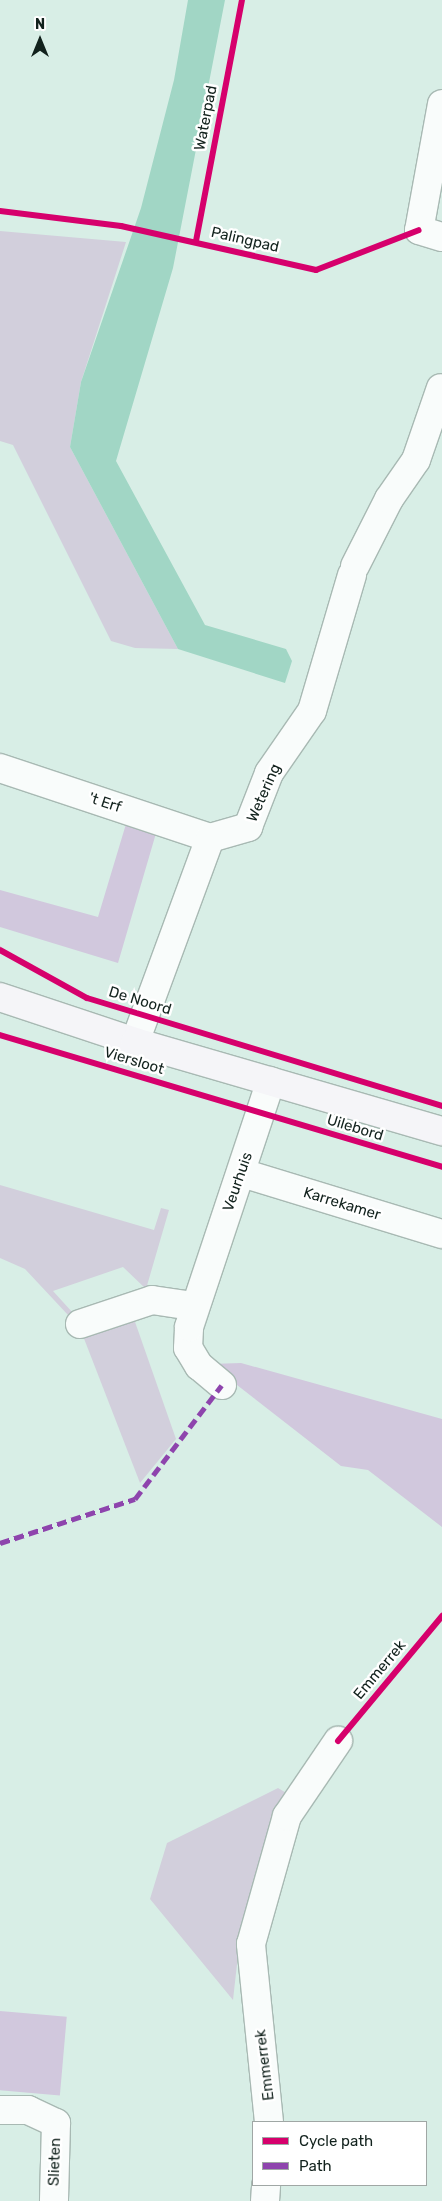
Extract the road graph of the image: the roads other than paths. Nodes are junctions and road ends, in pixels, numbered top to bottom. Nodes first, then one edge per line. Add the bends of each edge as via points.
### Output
1 (442, 104) edge
2 (430, 233) edge
3 (441, 388) edge
4 (0, 768) edge
5 (210, 838) junction
6 (0, 997) edge
7 (135, 1042) junction
8 (271, 1081) junction
9 (442, 1130) edge
10 (242, 1173) junction
11 (442, 1234) edge
12 (192, 1306) junction
13 (80, 1324) dead end
14 (222, 1385) dead end
15 (338, 1740) dead end
16 (0, 2110) edge
17 (269, 2121) edge
18 (266, 2186) edge
19 (54, 2201) edge
20 (265, 2201) edge

1 - 2 street
3 - 5 street, Wetering via 425,441 389,499 354,570 312,711 269,773 248,827
4 - 5 street, 't Erf
5 - 7 street
6 - 7 street, Viersloot
7 - 8 street, Viersloot
8 - 9 street, Uilebord
8 - 10 street, Veurhuis
10 - 11 street, Karrekamer
10 - 12 street, Veurhuis
12 - 13 street via 152,1300
12 - 14 street, Veurhuis via 188,1348 199,1366
15 - 17 street, Emmerrek via 287,1816 251,1944
16 - 19 street, Slieten via 28,2110 56,2123
18 - 20 street

